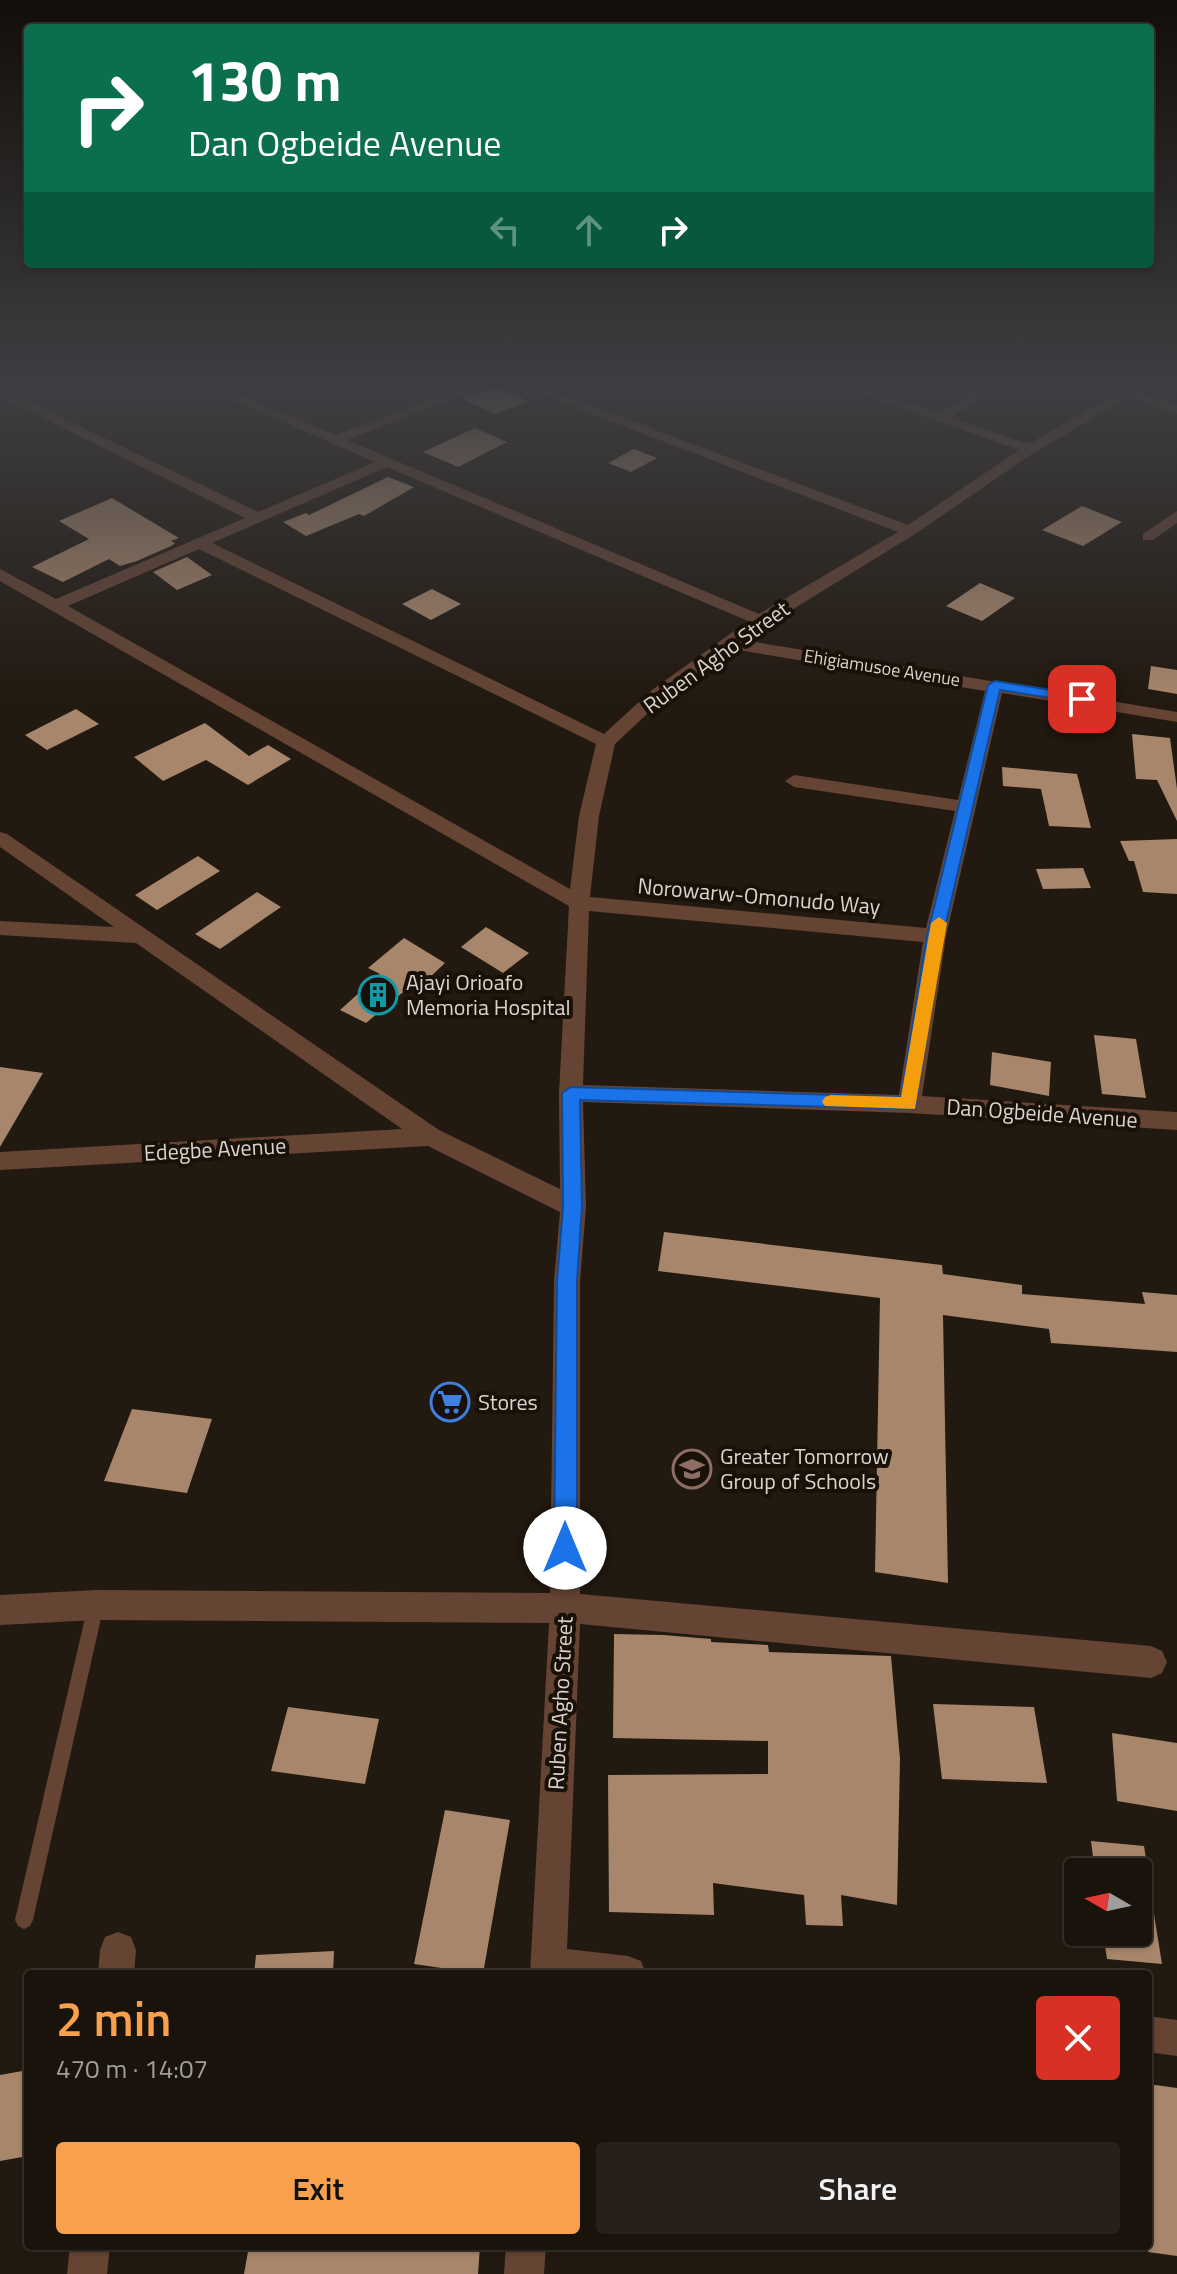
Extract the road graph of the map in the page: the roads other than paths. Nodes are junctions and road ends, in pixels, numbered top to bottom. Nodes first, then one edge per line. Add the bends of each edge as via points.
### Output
1 (197, 488) edge
2 (326, 488) edge
3 (448, 488) edge
4 (797, 488) edge
5 (973, 488) edge
6 (1177, 516) edge
7 (258, 518) junction
8 (910, 531) junction
9 (1148, 537) dead end
10 (200, 543) junction
11 (0, 574) edge
12 (56, 605) junction
13 (760, 620) junction
14 (729, 643) junction
15 (995, 685) junction
16 (1177, 717) edge
17 (606, 742) junction
18 (794, 781) dead end
19 (966, 807) junction
20 (0, 838) edge
21 (579, 903) junction
22 (0, 928) edge
23 (143, 936) junction
24 (935, 936) junction
25 (571, 1093) junction
26 (909, 1104) junction
27 (1177, 1121) edge
28 (431, 1137) junction
29 (0, 1161) edge
30 (573, 1207) junction
31 (96, 1605) junction
32 (565, 1608) junction
33 (0, 1610) edge
34 (1151, 1662) dead end
35 (24, 1920) dead end
36 (548, 1969) edge
37 (1152, 2035) edge
38 (1177, 2038) edge
39 (90, 2250) edge
40 (526, 2250) edge
41 (87, 2274) edge
42 (524, 2274) edge

1 - 7 street
2 - 7 street
3 - 13 street
4 - 8 street
5 - 8 street, Ruben Agho Street
6 - 9 street
7 - 10 street
8 - 13 street, Ruben Agho Street
10 - 12 street
10 - 17 street
11 - 12 street
12 - 21 street
13 - 14 street, Ruben Agho Street
14 - 15 street, Ehigiamusoe Avenue
14 - 17 street, Ruben Agho Street via 658,694
15 - 16 street, Ehigiamusoe Avenue
15 - 19 street
17 - 21 street, Ruben Agho Street via 589,816
18 - 19 street
19 - 24 street
20 - 23 street
21 - 24 street, Norowarw-Omonudo Way
21 - 25 street, Ruben Agho Street
22 - 23 street
23 - 28 street
24 - 26 street
25 - 26 street, Dan Ogbeide Avenue
25 - 30 street, Ruben Agho Street
26 - 27 street, Dan Ogbeide Avenue
28 - 29 street, Edegbe Avenue
28 - 30 street
30 - 32 street, Ruben Agho Street via 567,1281
31 - 32 street
31 - 33 street
31 - 35 lane
32 - 34 street
32 - 36 street, Ruben Agho Street
37 - 38 street
39 - 41 street
40 - 42 street

